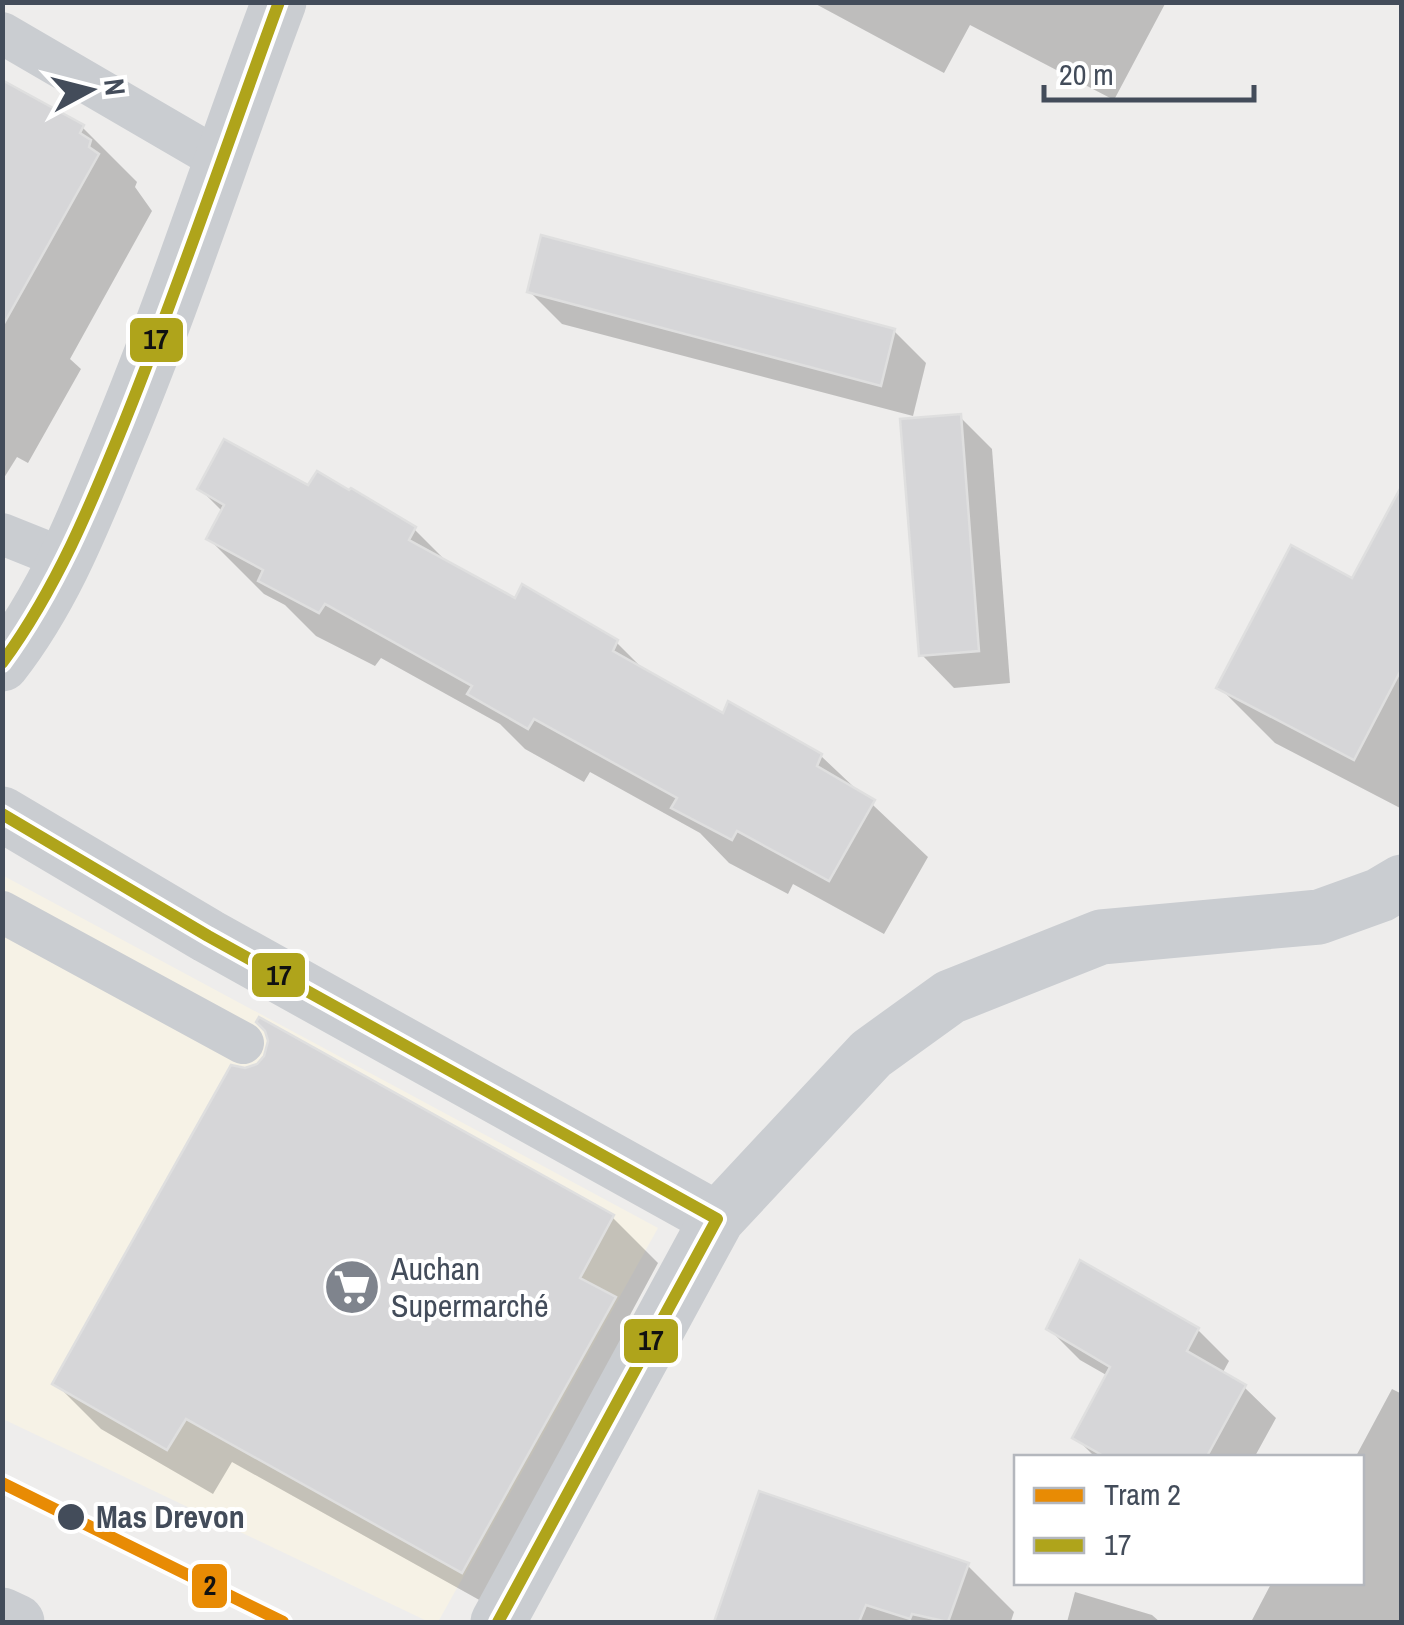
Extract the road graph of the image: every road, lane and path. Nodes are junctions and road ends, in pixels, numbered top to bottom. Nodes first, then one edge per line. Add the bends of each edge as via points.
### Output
1 (279, 2) edge
2 (2, 33) edge
3 (220, 160) junction
4 (2, 534) edge
5 (67, 560) junction
6 (19, 614) edge
7 (2, 664) edge
8 (2, 814) edge
9 (1402, 882) edge
10 (11, 917) edge
11 (243, 1043) dead end
12 (717, 1219) junction
13 (2, 1615) edge
14 (17, 1622) edge
15 (498, 1622) edge

1 - 3 street
2 - 3 lane
3 - 5 street via 162,330
4 - 5 lane
5 - 6 street
6 - 7 street
8 - 12 street
9 - 12 street via 1319,917 1101,937 950,997 871,1054
10 - 11 lane
12 - 15 street
13 - 14 street

